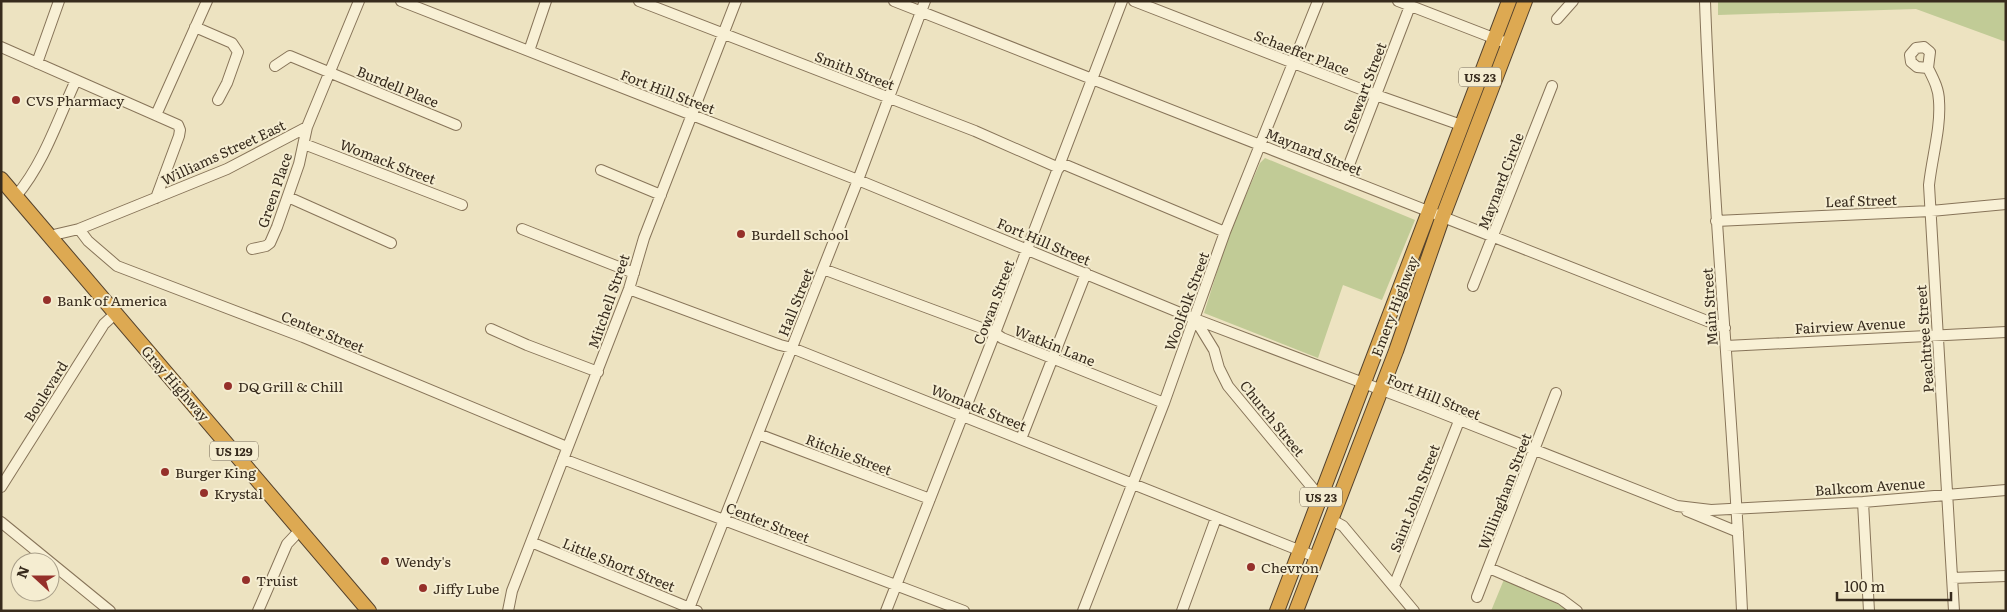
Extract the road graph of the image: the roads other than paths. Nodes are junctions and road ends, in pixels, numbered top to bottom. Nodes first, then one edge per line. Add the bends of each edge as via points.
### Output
1 (59, 1) edge
2 (207, 1) edge
3 (359, 1) edge
4 (401, 1) edge
5 (546, 1) edge
6 (639, 1) edge
7 (736, 1) edge
8 (894, 1) edge
9 (925, 1) edge
10 (1122, 1) edge
11 (1134, 1) edge
12 (1318, 1) edge
13 (1398, 1) edge
14 (1509, 1) edge
15 (1525, 1) edge
16 (1572, 1) edge
17 (1705, 1) edge
18 (1410, 6) junction
19 (921, 12) junction
20 (1557, 19) dead end
21 (196, 27) junction
22 (723, 33) junction
23 (1495, 39) junction
24 (1508, 44) junction
25 (1, 47) edge
26 (529, 51) junction
27 (37, 63) junction
28 (1293, 63) junction
29 (275, 66) dead end
30 (1928, 68) dead end
31 (330, 73) junction
32 (1092, 79) junction
33 (76, 80) junction
34 (1552, 86) dead end
35 (1376, 95) junction
36 (888, 98) junction
37 (218, 100) dead end
38 (156, 115) junction
39 (692, 115) junction
40 (456, 125) dead end
41 (1462, 125) junction
42 (307, 127) junction
43 (304, 144) junction
44 (1260, 144) junction
45 (1060, 166) junction
46 (601, 170) dead end
47 (1344, 178) junction
48 (1, 179) edge
49 (858, 180) junction
50 (661, 195) junction
51 (16, 196) junction
52 (288, 197) junction
53 (156, 198) junction
54 (2006, 204) edge
55 (462, 205) dead end
56 (1429, 211) junction
57 (1931, 211) junction
58 (1443, 216) junction
59 (1716, 221) junction
60 (80, 228) junction
61 (522, 229) dead end
62 (1226, 232) junction
63 (49, 236) junction
64 (1493, 236) junction
65 (391, 243) dead end
66 (252, 249) dead end
67 (1028, 249) junction
68 (823, 269) junction
69 (634, 273) junction
70 (1086, 273) junction
71 (1473, 286) dead end
72 (629, 290) junction
73 (116, 313) junction
74 (1195, 319) junction
75 (1218, 328) junction
76 (1725, 328) junction
77 (491, 329) dead end
78 (2006, 332) edge
79 (996, 333) junction
80 (1938, 334) junction
81 (1726, 346) junction
82 (792, 348) junction
83 (1214, 350) junction
84 (1052, 360) junction
85 (598, 372) junction
86 (1364, 383) junction
87 (1380, 390) junction
88 (1556, 394) dead end
89 (1164, 404) junction
90 (963, 416) junction
91 (1459, 421) junction
92 (758, 434) junction
93 (1021, 439) junction
94 (567, 447) junction
95 (1535, 450) junction
96 (563, 459) junction
97 (1133, 485) junction
98 (1, 487) edge
99 (2006, 490) edge
100 (1947, 494) junction
101 (1320, 498) junction
102 (930, 500) junction
103 (1863, 502) junction
104 (1678, 506) junction
105 (1737, 508) junction
106 (1216, 518) junction
107 (724, 519) junction
108 (1330, 519) junction
109 (1, 522) edge
110 (301, 529) junction
111 (1738, 532) junction
112 (530, 542) junction
113 (1300, 551) junction
114 (1316, 557) junction
115 (1489, 568) junction
116 (2006, 576) edge
117 (1952, 578) junction
118 (896, 584) junction
119 (1394, 586) junction
120 (1477, 598) dead end
121 (692, 610) edge
122 (110, 611) edge
123 (258, 611) edge
124 (369, 611) edge
125 (508, 611) edge
126 (886, 611) edge
127 (964, 611) edge
128 (1083, 611) edge
129 (1182, 611) edge
130 (1277, 611) edge
131 (1296, 611) edge
132 (1414, 611) edge
133 (1577, 611) edge
134 (1742, 611) edge
135 (1869, 611) edge
136 (1954, 611) edge

1 - 27 street
2 - 21 street
3 - 31 street, Williams Street East
4 - 26 street, Fort Hill Street
5 - 26 street
6 - 22 street, Smith Street
7 - 22 street, Mitchell Street
8 - 19 street, Maynard Street
9 - 19 street, Hall Street
10 - 32 street, Cowan Street
11 - 28 street, Schaeffer Place
12 - 28 street, Woolfolk Street
13 - 18 street
14 - 23 highway, Emery Highway / US 23
15 - 24 highway, Emery Highway / US 23
16 - 20 street
17 - 59 street, Main Street
18 - 23 street
18 - 35 street, Stewart Street
19 - 32 street, Maynard Street
19 - 36 street, Hall Street
21 - 37 street via 232,43 238,52
21 - 38 street
22 - 36 street, Smith Street
22 - 39 street, Mitchell Street
23 - 24 street
23 - 41 highway, Emery Highway / US 23
24 - 58 highway, Emery Highway / US 23
25 - 27 street
26 - 39 street, Fort Hill Street
27 - 33 street
28 - 35 street, Schaeffer Place
28 - 44 street, Woolfolk Street
29 - 31 street, Burdell Place via 290,56
30 - 57 street, Peachtree Street via 1937,86 1939,100 1929,184
31 - 40 street, Burdell Place
31 - 42 street, Williams Street East
32 - 44 street, Maynard Street
32 - 45 street, Cowan Street
33 - 38 street
33 - 51 street via 39,163
34 - 64 street, Maynard Circle
35 - 41 street, Schaeffer Place
35 - 47 street, Stewart Street
36 - 45 street, Smith Street
36 - 49 street, Hall Street
38 - 53 street via 178,125 180,130
39 - 49 street, Fort Hill Street
39 - 50 street, Mitchell Street
41 - 56 highway, Emery Highway / US 23
42 - 43 street, Green Place
42 - 53 street, Williams Street East via 227,169
43 - 52 street, Green Place
43 - 55 street, Womack Street
44 - 47 street, Maynard Street
44 - 62 street, Woolfolk Street
45 - 62 street, Smith Street
45 - 67 street, Cowan Street
46 - 50 street
47 - 56 street, Maynard Street
48 - 51 highway, Gray Highway / US 129
49 - 67 street, Fort Hill Street
49 - 68 street, Hall Street
50 - 69 street, Mitchell Street
51 - 63 highway, Gray Highway / US 129
52 - 65 street
52 - 66 street, Green Place via 270,243
53 - 60 street, Williams Street East
54 - 57 street, Leaf Street
56 - 58 street, Maynard Street
56 - 86 highway, Emery Highway / US 23
57 - 59 street, Leaf Street
57 - 80 street, Peachtree Street
58 - 64 street, Maynard Street
58 - 87 highway, Emery Highway / US 23
59 - 76 street, Main Street
60 - 63 street, Williams Street East
60 - 94 street, Center Street via 88,241 117,266 312,341
61 - 69 street
62 - 74 street, Woolfolk Street
63 - 73 highway, Gray Highway / US 129
64 - 71 street, Maynard Circle
64 - 76 street, Maynard Street
67 - 70 street, Fort Hill Street
67 - 79 street, Cowan Street
68 - 79 street, Watkin Lane
68 - 82 street, Hall Street
69 - 72 street, Mitchell Street
70 - 74 street, Fort Hill Street
70 - 84 street
72 - 82 street, Womack Street
72 - 85 street, Mitchell Street
73 - 98 street, Boulevard via 104,324
73 - 110 highway, Gray Highway / US 129
74 - 75 street, Fort Hill Street
74 - 83 street, Church Street
74 - 89 street, Woolfolk Street
75 - 83 street, Church Street via 1213,338
75 - 86 street, Fort Hill Street
76 - 81 street, Main Street
77 - 85 street
78 - 80 street, Fairview Avenue
79 - 84 street, Watkin Lane
79 - 90 street, Cowan Street
80 - 81 street, Fairview Avenue
80 - 100 street, Peachtree Street
81 - 105 street, Main Street
82 - 90 street, Womack Street
82 - 92 street, Hall Street
83 - 101 street, Church Street via 1219,368 1236,397
84 - 89 street, Watkin Lane
84 - 93 street
85 - 94 street, Mitchell Street
86 - 87 street, Fort Hill Street
86 - 101 highway, Emery Highway / US 23
87 - 91 street, Fort Hill Street
87 - 108 highway, Emery Highway / US 23
88 - 95 street, Willingham Street
89 - 97 street, Woolfolk Street
90 - 93 street, Womack Street
90 - 102 street, Cowan Street
91 - 95 street, Fort Hill Street
91 - 119 street, Saint John Street
92 - 102 street, Ritchie Street
92 - 107 street, Hall Street
93 - 97 street, Womack Street
94 - 96 street, Mitchell Street
95 - 104 street, Fort Hill Street
95 - 115 street, Willingham Street
96 - 107 street, Center Street
96 - 112 street, Mitchell Street
97 - 106 street, Womack Street
97 - 128 street, Woolfolk Street
99 - 100 street, Balkcom Avenue
100 - 103 street, Balkcom Avenue
100 - 117 street, Peachtree Street
101 - 113 highway, Emery Highway / US 23
102 - 118 street, Cowan Street
103 - 105 street, Balkcom Avenue
103 - 135 street
104 - 105 street, Fort Hill Street via 1700,510
104 - 111 street, Fort Hill Street
105 - 111 street, Main Street
106 - 113 street, Womack Street
106 - 129 street
107 - 118 street, Center Street
107 - 121 street, Hall Street
108 - 114 highway, Emery Highway / US 23
108 - 119 street via 1343,526
109 - 122 street
110 - 123 street via 287,544
110 - 124 highway, Gray Highway / US 129
111 - 134 street, Main Street
112 - 121 street, Little Short Street
112 - 125 street, Mitchell Street
113 - 114 street, Womack Street
113 - 130 highway, Emery Highway / US 23
114 - 131 highway, Emery Highway / US 23
115 - 120 street, Willingham Street
115 - 133 street via 1561,600
116 - 117 street
117 - 136 street, Peachtree Street
118 - 126 street, Cowan Street
118 - 127 street, Center Street
119 - 132 street

